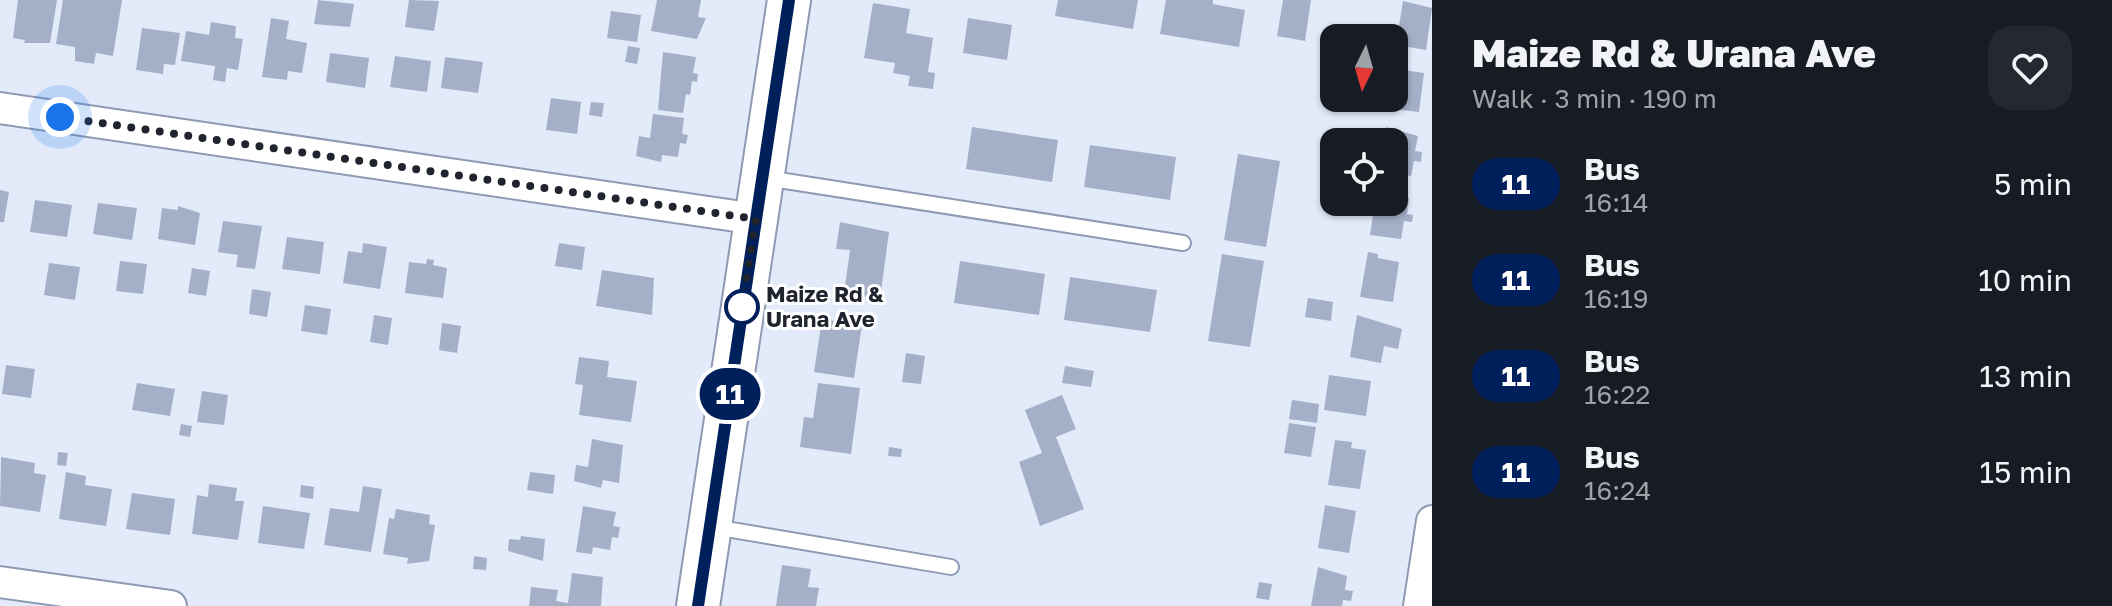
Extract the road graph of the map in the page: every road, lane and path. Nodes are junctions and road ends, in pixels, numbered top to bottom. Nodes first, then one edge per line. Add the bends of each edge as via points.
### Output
1 (789, 0) edge
2 (0, 108) edge
3 (762, 177) junction
4 (756, 219) junction
5 (1183, 243) dead end
6 (1432, 521) edge
7 (711, 526) junction
8 (951, 567) dead end
9 (0, 582) edge
10 (118, 602) edge
11 (171, 606) edge
12 (698, 606) edge
13 (1419, 606) edge

1 - 3 street
2 - 4 street
3 - 4 street
3 - 5 lane
4 - 7 street
6 - 13 street
7 - 8 lane
7 - 12 street
9 - 10 street
10 - 11 street

